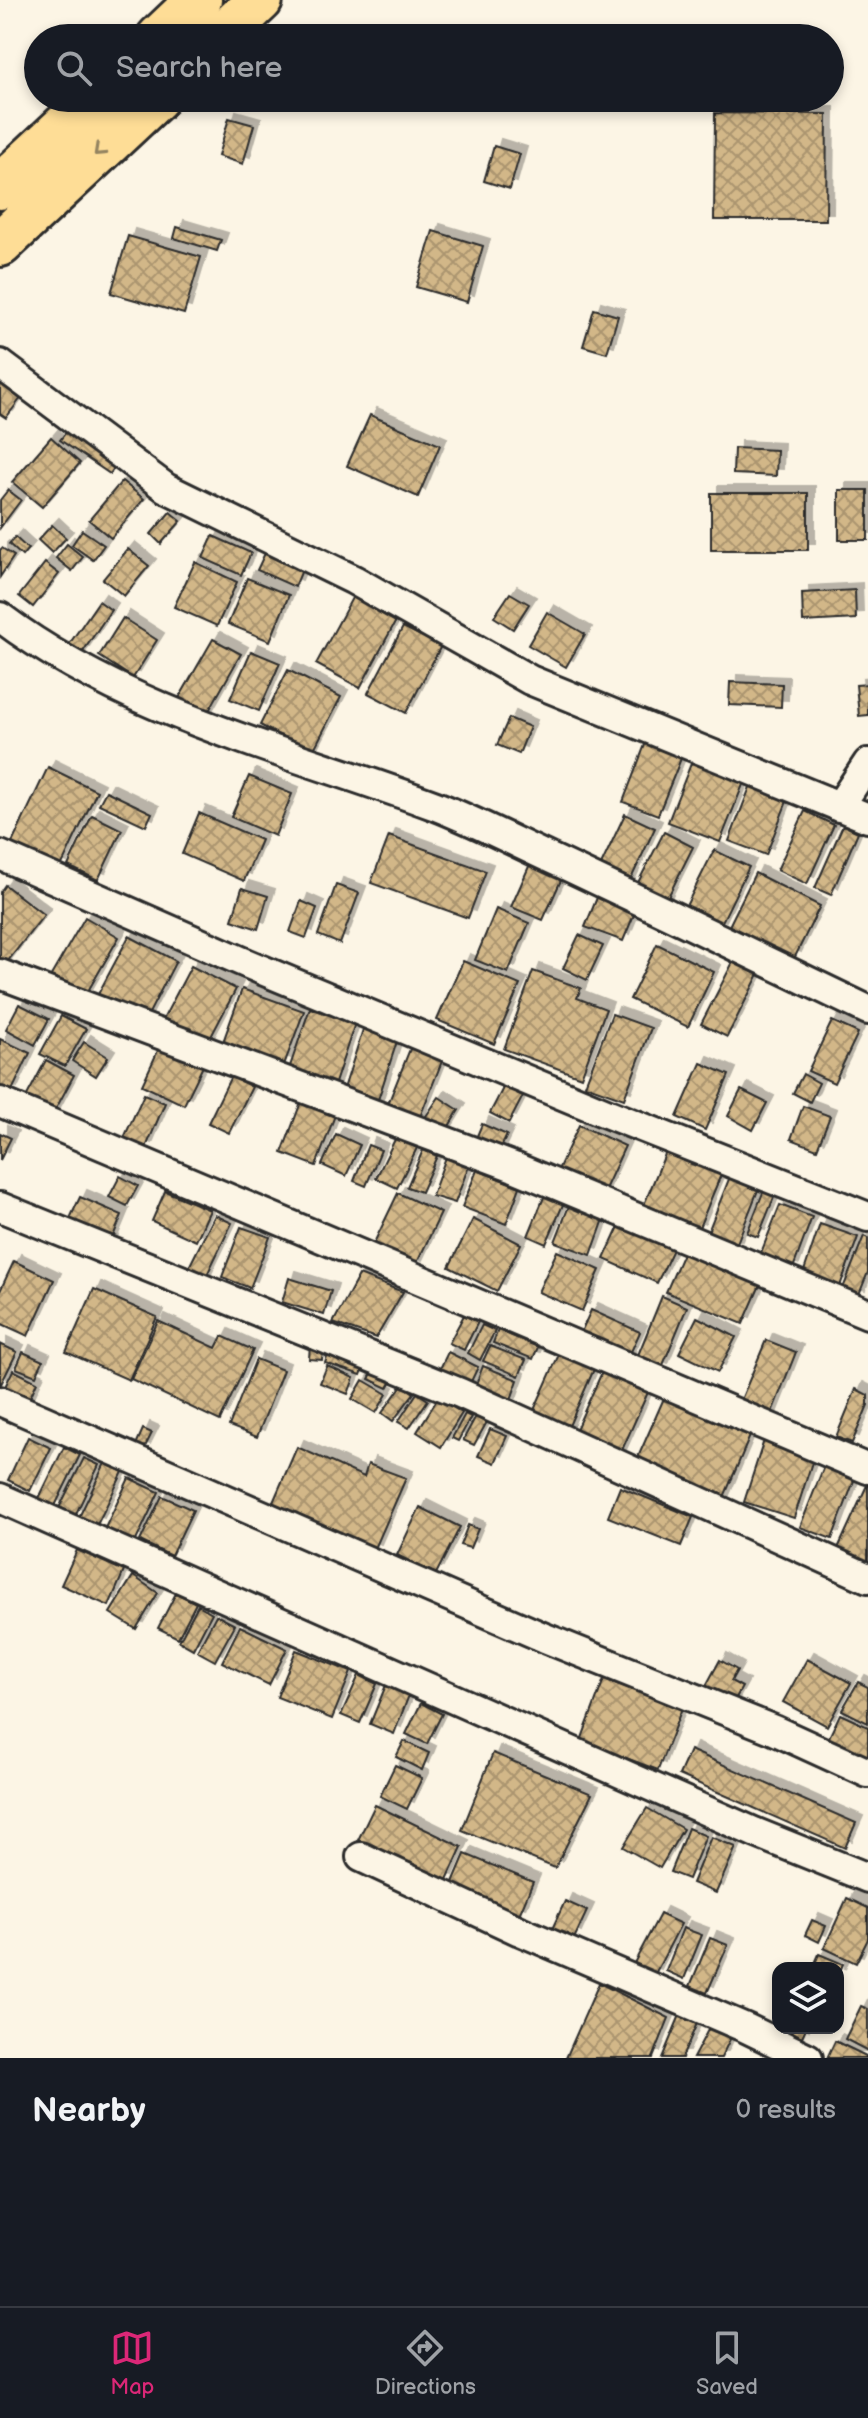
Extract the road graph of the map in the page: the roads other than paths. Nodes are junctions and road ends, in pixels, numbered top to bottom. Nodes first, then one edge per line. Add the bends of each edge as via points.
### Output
1 (199, 0) edge
2 (260, 0) edge
3 (174, 24) edge
4 (235, 24) edge
5 (80, 112) edge
6 (141, 112) edge
7 (0, 187) edge
8 (0, 244) edge
9 (0, 364) edge
10 (0, 617) edge
11 (868, 763) edge
12 (839, 807) junction
13 (868, 818) edge
14 (0, 855) edge
15 (0, 974) edge
16 (868, 1010) edge
17 (0, 1102) edge
18 (0, 1207) edge
19 (868, 1217) edge
20 (868, 1314) edge
21 (0, 1401) edge
22 (868, 1469) edge
23 (0, 1498) edge
24 (868, 1578) edge
25 (868, 1773) edge
26 (361, 1857) dead end
27 (868, 1878) edge
28 (808, 2058) edge

1 - 3 main road
2 - 4 main road
5 - 7 main road
6 -> 8 main road
9 - 12 street via 166,488 354,580 530,680
10 - 16 street via 105,683 219,731 439,807
11 - 12 street
12 - 13 street
14 - 19 street via 277,976
15 - 20 street via 514,1167
17 - 22 street
18 - 24 street via 460,1393
21 - 25 street
23 - 27 street
26 - 28 street

